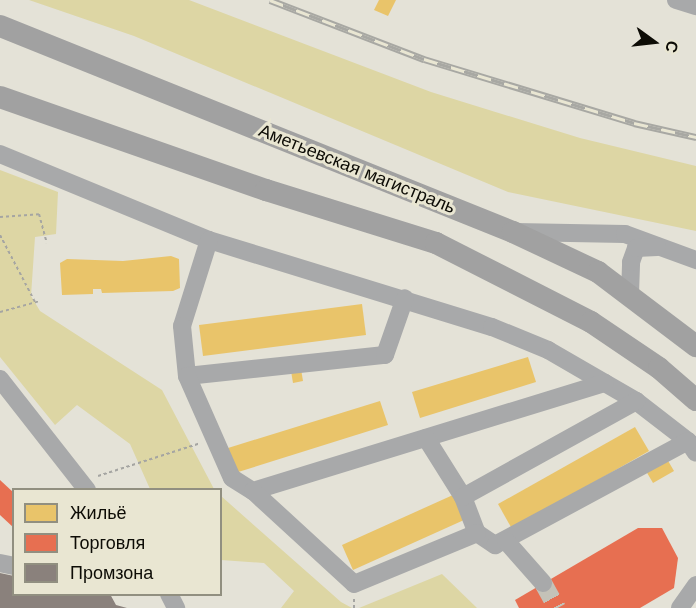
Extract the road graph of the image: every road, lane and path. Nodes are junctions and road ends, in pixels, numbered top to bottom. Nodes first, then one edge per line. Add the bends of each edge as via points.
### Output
1 (676, 0) edge
2 (696, 6) edge
3 (1, 27) edge
4 (1, 97) edge
5 (0, 154) edge
6 (0, 217) edge
7 (513, 232) junction
8 (0, 235) edge
9 (209, 240) junction
10 (46, 243) dead end
11 (668, 247) junction
12 (696, 260) edge
13 (630, 294) junction
14 (405, 298) junction
15 (40, 301) dead end
16 (35, 302) junction
17 (0, 312) edge
18 (696, 346) edge
19 (187, 376) junction
20 (0, 379) edge
21 (604, 383) junction
22 (696, 400) edge
23 (636, 401) junction
24 (426, 438) junction
25 (213, 439) junction
26 (692, 447) edge
27 (84, 486) edge
28 (253, 491) junction
29 (463, 497) junction
30 (477, 533) junction
31 (506, 541) junction
32 (543, 583) tunnel mouth
33 (696, 585) edge
34 (680, 608) edge

1 - 2 street
3 - 7 main road, Аметьевская магистраль
4 - 22 main road via 255,186 436,243 591,322 659,368
5 - 9 street
6 - 10 path via 39,214
7 - 11 street via 625,234
7 - 13 main road, Аметьевская магистраль via 598,272
8 - 16 path
9 - 14 street
9 - 19 street via 182,326
11 - 12 street
11 - 13 street via 636,248 631,262
13 - 18 main road, Аметьевская магистраль
14 - 19 street via 385,355
14 - 21 street via 548,350
15 - 16 path
16 - 17 path
19 - 25 street
20 - 27 street
21 - 23 street
21 - 24 street
23 - 26 street
23 - 29 street
24 - 28 street
24 - 29 street
25 - 27 path
25 - 28 street via 232,478
26 - 31 street
28 - 30 street via 354,584
29 - 30 street
30 - 31 street via 495,545
31 - 32 street
33 - 34 street

